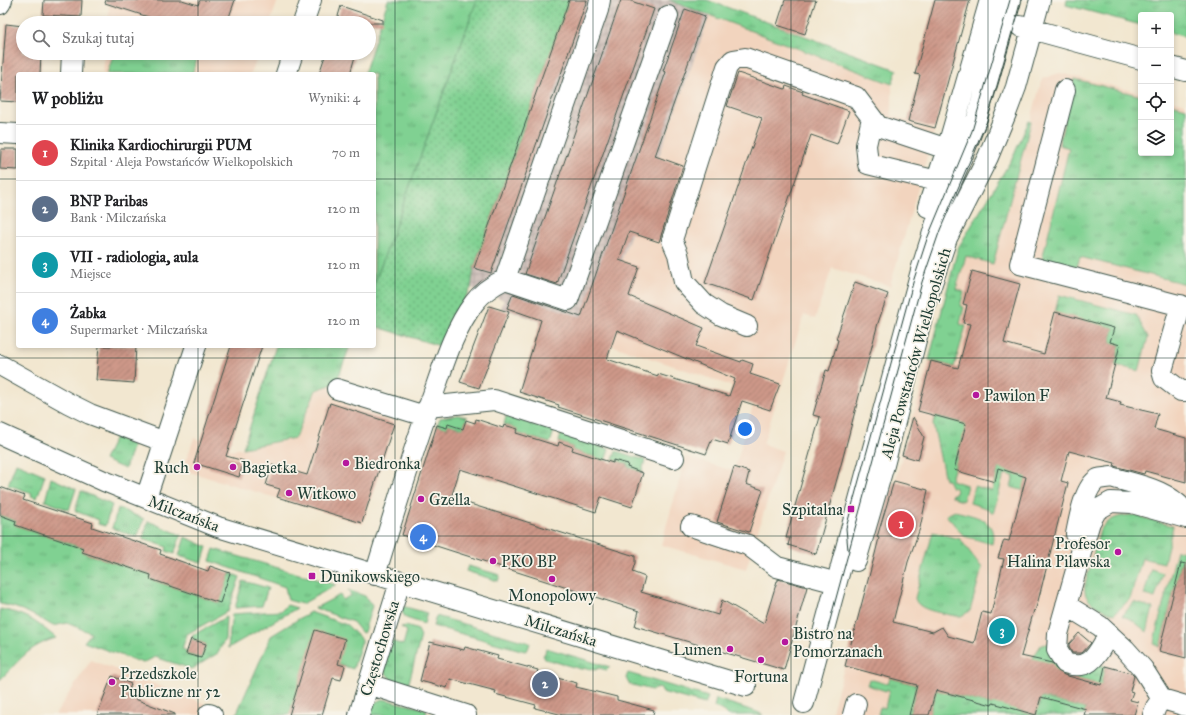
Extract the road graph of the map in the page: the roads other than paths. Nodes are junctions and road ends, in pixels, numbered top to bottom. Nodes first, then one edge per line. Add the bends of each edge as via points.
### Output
1 (2, 0) edge
2 (311, 0) edge
3 (600, 0) edge
4 (1010, 0) edge
5 (1022, 0) edge
6 (1040, 0) edge
7 (0, 4) edge
8 (987, 8) edge
9 (305, 16) edge
10 (668, 16) dead end
11 (1017, 25) junction
12 (1138, 58) edge
13 (72, 60) edge
14 (291, 60) edge
15 (1174, 68) edge
16 (1186, 71) edge
17 (71, 72) edge
18 (287, 72) edge
19 (1064, 90) dead end
20 (872, 118) junction
21 (0, 133) edge
22 (16, 134) edge
23 (947, 150) junction
24 (937, 181) junction
25 (504, 279) junction
26 (1183, 306) edge
27 (747, 326) dead end
28 (195, 348) edge
29 (0, 365) edge
30 (337, 389) dead end
31 (1184, 393) edge
32 (426, 412) junction
33 (0, 434) edge
34 (165, 442) junction
35 (674, 458) dead end
36 (146, 498) junction
37 (1186, 512) edge
38 (1186, 518) edge
39 (690, 526) dead end
40 (375, 575) junction
41 (826, 580) junction
42 (1073, 580) junction
43 (400, 582) junction
44 (1066, 605) junction
45 (814, 632) dead end
46 (1108, 634) junction
47 (834, 638) dead end
48 (368, 684) junction
49 (746, 686) dead end
50 (804, 703) dead end
51 (1186, 706) edge
52 (1157, 707) edge
53 (359, 715) edge
54 (466, 715) edge

1 - 7 street
2 - 9 street
3 - 25 street
4 - 11 street
5 - 11 street
6 - 11 street, Aleja Powstańców Wielkopolskich
8 - 11 street, Aleja Powstańców Wielkopolskich
8 - 23 street, Aleja Powstańców Wielkopolskich
10 - 25 street via 568,300
11 - 12 street
11 - 47 street, Aleja Powstańców Wielkopolskich via 1016,87 988,157 947,238 926,301 884,465
11 - 50 street via 982,134 922,267
13 - 17 street
14 - 18 street
15 - 16 street
19 - 26 street via 1020,264
20 - 23 street via 878,126
20 - 24 street via 866,145 868,164
20 - 27 street via 856,97 745,58 733,60 727,67 672,240 684,282 704,304 721,316
21 - 22 street
23 - 24 street, Aleja Powstańców Wielkopolskich
24 - 41 street, Aleja Powstańców Wielkopolskich via 895,321
25 - 32 street via 495,283 474,303 449,349
26 - 31 street via 1162,371 1164,378
28 - 34 street
29 - 34 street via 68,403
30 - 32 street
32 - 35 street via 494,400
32 - 40 street
33 - 36 street, Milczańska
34 - 36 street
36 - 40 street, Milczańska via 218,527
37 - 42 street via 1178,502 1161,492 1111,477 1098,480 1090,487 1082,507 1075,537
38 - 42 street via 1132,503 1112,502 1097,510 1090,522
39 - 41 street via 748,544 777,567
40 - 43 street, Milczańska
41 - 45 street, Aleja Powstańców Wielkopolskich
42 - 44 street
43 - 48 street, Częstochowska
43 - 49 street, Milczańska
44 - 46 street via 1100,626
44 - 46 street via 1056,643 1057,650 1065,662 1080,666 1089,663
46 - 52 street via 1142,669
48 - 53 street, Częstochowska
48 - 54 street
51 - 52 street

